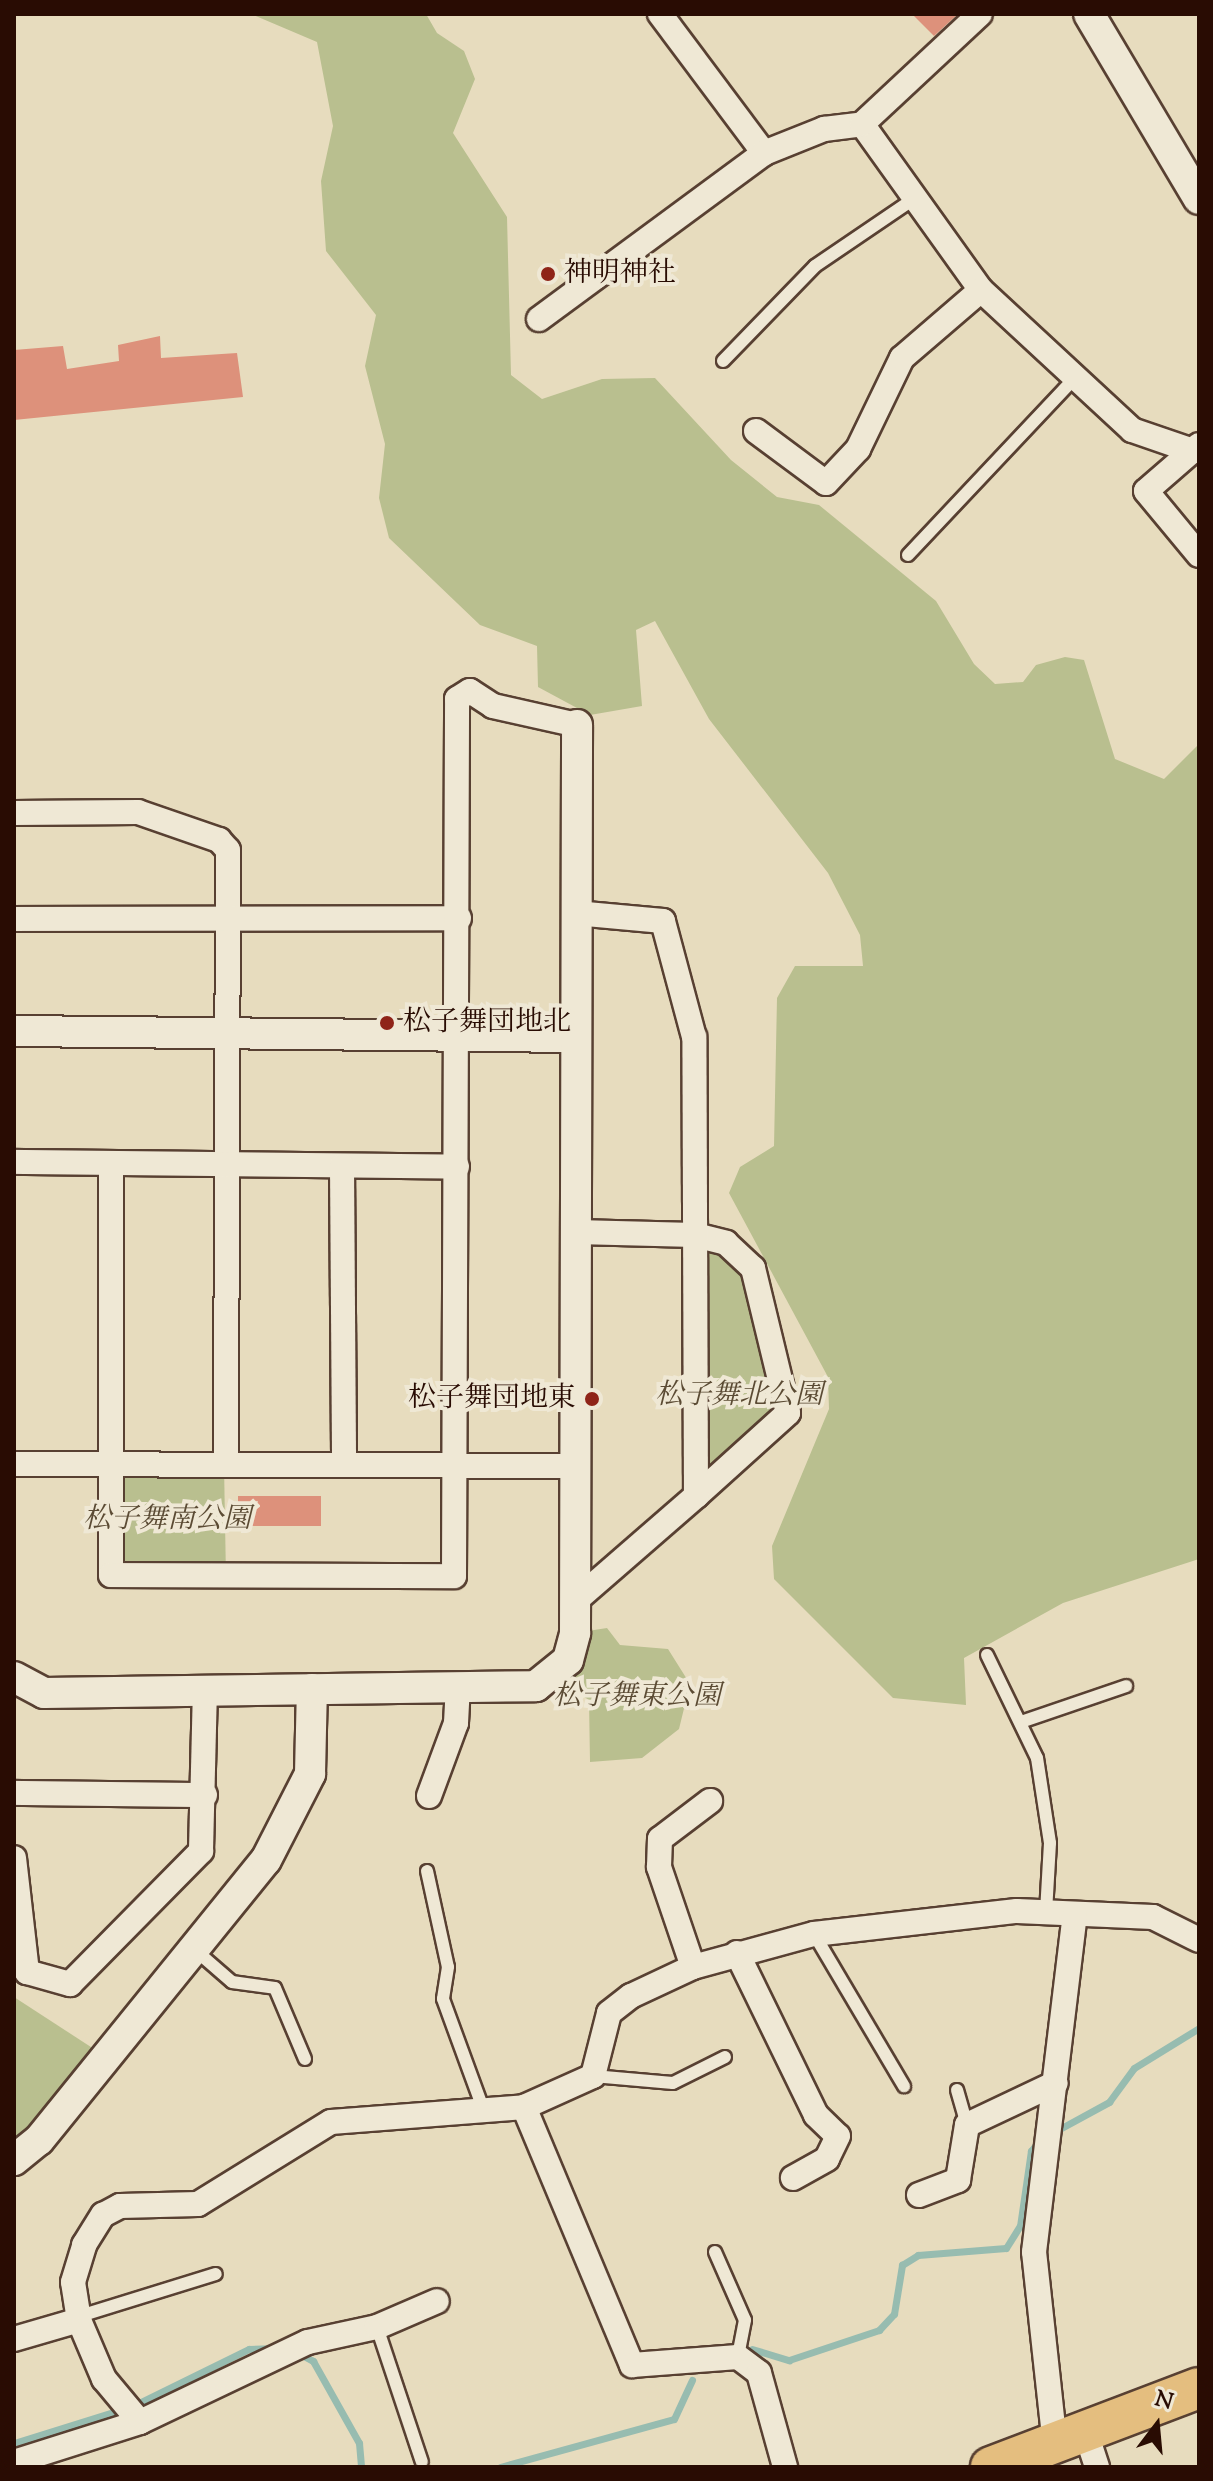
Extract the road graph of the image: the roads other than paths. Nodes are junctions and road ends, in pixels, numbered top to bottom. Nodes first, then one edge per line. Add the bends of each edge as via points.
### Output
1 (980, 14) edge
2 (1089, 14) edge
3 (669, 17) edge
4 (862, 124) junction
5 (764, 153) junction
6 (915, 198) junction
7 (1199, 199) edge
8 (981, 290) junction
9 (539, 319) dead end
10 (723, 361) dead end
11 (1075, 378) junction
12 (756, 431) dead end
13 (1196, 448) edge
14 (908, 555) dead end
15 (1199, 555) edge
16 (577, 725) joint
17 (14, 813) edge
18 (575, 913) junction
19 (228, 918) junction
20 (459, 918) junction
21 (14, 919) edge
22 (14, 1031) edge
23 (227, 1033) junction
24 (458, 1036) junction
25 (576, 1037) junction
26 (14, 1162) edge
27 (111, 1163) junction
28 (227, 1164) junction
29 (342, 1166) junction
30 (457, 1167) junction
31 (576, 1232) junction
32 (695, 1235) junction
33 (14, 1464) edge
34 (109, 1464) junction
35 (226, 1464) junction
36 (344, 1465) junction
37 (455, 1465) junction
38 (576, 1466) junction
39 (696, 1496) junction
40 (574, 1602) junction
41 (987, 1655) dead end
42 (14, 1677) edge
43 (1126, 1686) dead end
44 (458, 1687) junction
45 (312, 1689) junction
46 (205, 1690) junction
47 (1024, 1721) junction
48 (14, 1793) edge
49 (205, 1795) junction
50 (429, 1796) dead end
51 (710, 1801) dead end
52 (14, 1858) edge
53 (427, 1871) dead end
54 (1046, 1912) junction
55 (1075, 1914) junction
56 (814, 1934) junction
57 (1199, 1940) edge
58 (194, 1949) junction
59 (737, 1953) junction
60 (693, 1967) junction
61 (725, 2057) dead end
62 (305, 2059) dead end
63 (593, 2076) junction
64 (1056, 2083) junction
65 (904, 2086) dead end
66 (957, 2090) dead end
67 (524, 2107) junction
68 (484, 2111) junction
69 (967, 2125) junction
70 (14, 2160) edge
71 (793, 2178) dead end
72 (919, 2195) dead end
73 (715, 2252) dead end
74 (216, 2274) dead end
75 (437, 2301) dead end
76 (79, 2318) junction
77 (377, 2327) junction
78 (14, 2339) edge
79 (738, 2357) junction
80 (1199, 2388) edge
81 (131, 2412) junction
82 (1079, 2448) edge
83 (14, 2462) edge
84 (422, 2462) dead end
85 (785, 2467) edge
86 (991, 2467) edge

1 - 4 street
2 - 7 street
3 - 5 street
4 - 5 street via 824,129
4 - 6 street
5 - 9 street
6 - 8 street
6 - 10 lane via 815,266
8 - 11 street
8 - 12 street via 902,358 858,449 826,483
11 - 13 street via 1132,430
11 - 14 lane
13 - 15 street via 1146,491
16 - 18 street
16 - 20 street via 493,706 470,691 457,699
17 - 19 street via 138,812 219,840 228,850
18 - 25 street
18 - 32 street via 663,921 694,1037
19 - 20 street
19 - 21 street
19 - 23 street
20 - 24 street
22 - 23 street
23 - 24 street
23 - 28 street
24 - 25 street
24 - 30 street
25 - 31 street
26 - 27 street
27 - 28 street
27 - 34 street
28 - 29 street
28 - 35 street
29 - 30 street
29 - 36 street
30 - 37 street
31 - 32 street
31 - 38 street
32 - 39 street
32 - 39 street via 726,1243 753,1268 788,1413
33 - 34 street
34 - 35 street
34 - 37 street via 111,1575 206,1577 454,1576
35 - 36 street
36 - 37 street
37 - 38 street
38 - 40 street
39 - 40 street
40 - 44 street via 568,1660 555,1678 536,1686
41 - 47 lane
42 - 46 street via 44,1693
43 - 47 lane
44 - 45 street
44 - 50 street via 456,1723
45 - 46 street
45 - 58 street via 310,1774 293,1815
46 - 49 street
47 - 54 lane via 1050,1843
48 - 49 street
49 - 52 street via 201,1851 62,1987 27,1972
51 - 60 street via 660,1839 659,1867
53 - 68 lane via 448,1967 443,1999
54 - 55 street
54 - 56 street
55 - 57 street via 1153,1917
55 - 64 street
56 - 59 street
56 - 65 lane
58 - 62 lane via 232,1982 275,1988
58 - 70 street via 39,2140
59 - 60 street
59 - 71 street via 816,2115 838,2136 827,2159
60 - 63 street via 609,2013
61 - 63 lane via 673,2083
63 - 67 street
64 - 69 street
64 - 82 street via 1034,2298
66 - 69 lane
67 - 68 street
67 - 79 street via 632,2365
68 - 76 street via 331,2122 198,2204 120,2206 103,2215 84,2245 73,2282
69 - 72 street via 958,2180
73 - 79 lane via 745,2320
74 - 76 lane
75 - 77 street
76 - 78 street
76 - 81 street
77 - 81 street via 308,2342
77 - 84 lane
79 - 85 street via 759,2373
80 - 82 main road
81 - 83 street
82 - 86 main road

